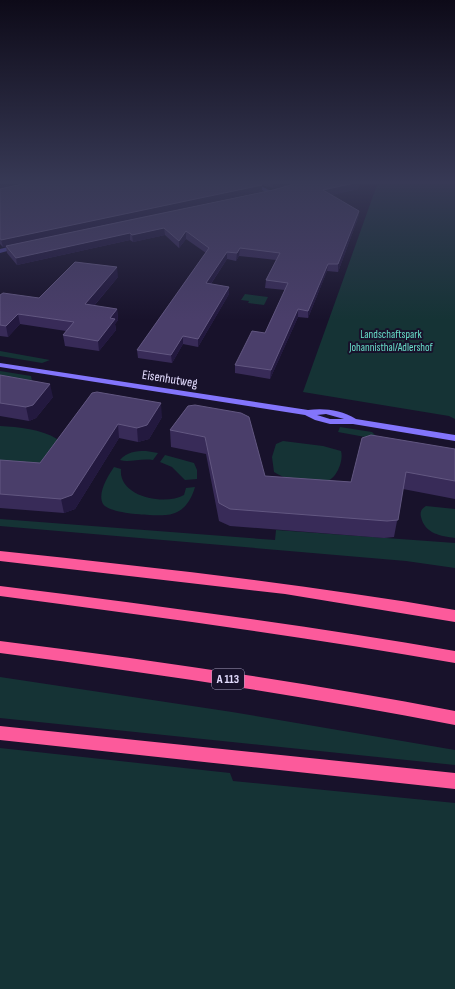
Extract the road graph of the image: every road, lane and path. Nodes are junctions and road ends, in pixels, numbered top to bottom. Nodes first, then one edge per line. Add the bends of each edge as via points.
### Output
1 (30, 244) edge
2 (0, 251) edge
3 (0, 361) edge
4 (0, 365) edge
5 (27, 368) junction
6 (455, 438) edge
7 (0, 556) edge
8 (0, 591) edge
9 (455, 616) edge
10 (0, 647) edge
11 (455, 658) edge
12 (455, 718) edge
13 (0, 734) edge
14 (455, 781) edge

1 - 2 street
3 - 5 street, Eisenhutweg
4 - 5 street, Eisenhutweg
5 - 6 street, Eisenhutweg via 308,413 316,419 333,422 353,421
7 - 9 highway via 184,576
8 - 11 highway via 350,639
10 - 12 highway, A 113 via 144,665
13 - 14 highway

